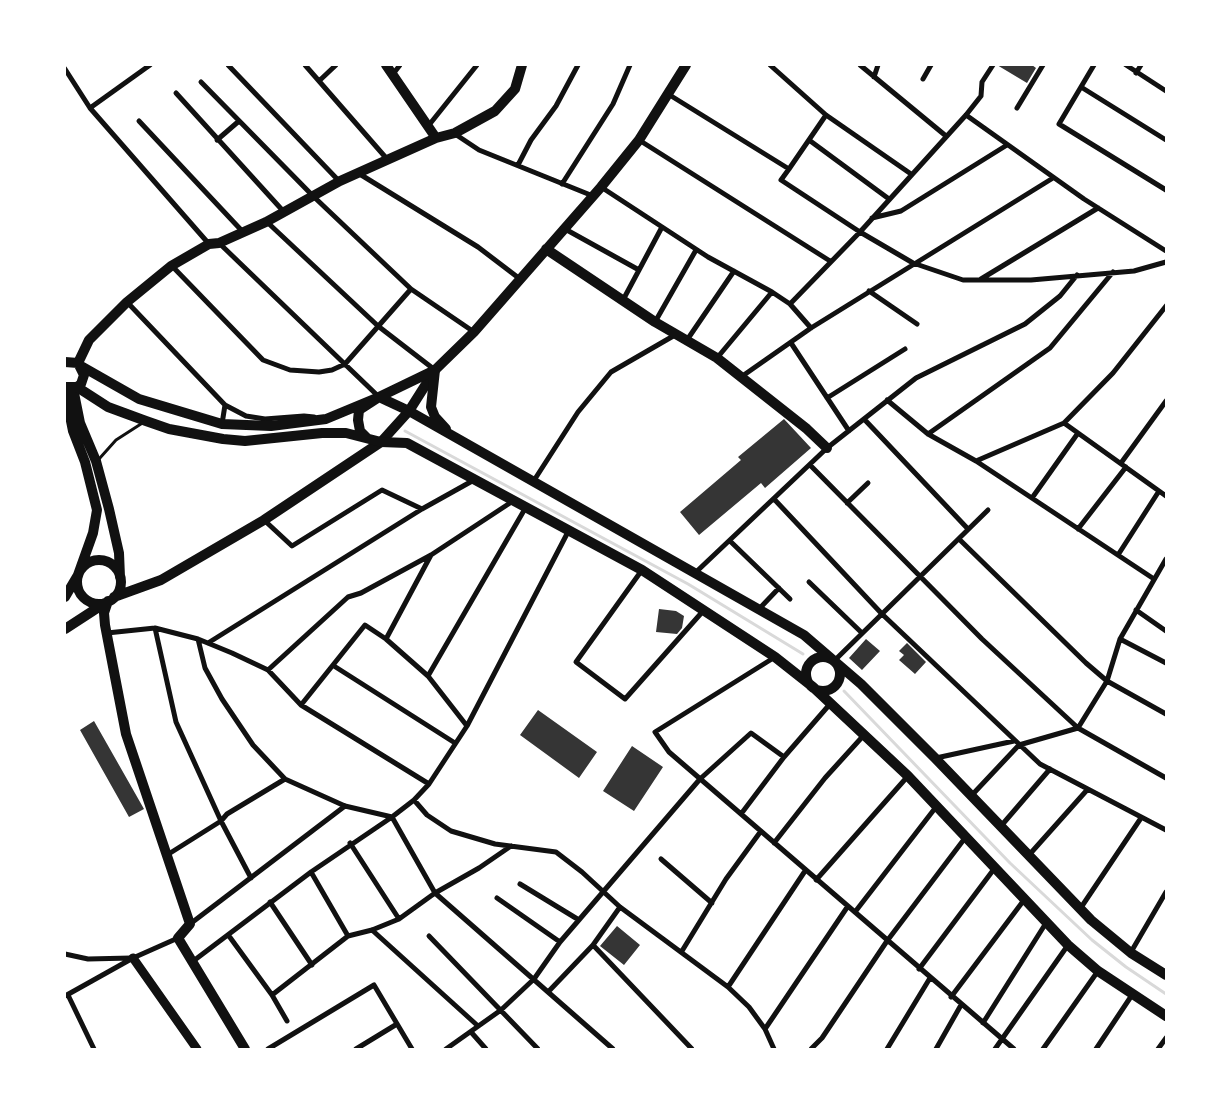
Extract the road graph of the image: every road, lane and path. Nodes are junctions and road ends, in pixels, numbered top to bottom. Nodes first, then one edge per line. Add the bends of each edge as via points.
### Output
1 (150, 65) edge
2 (228, 65) edge
3 (305, 65) edge
4 (336, 65) edge
5 (386, 65) edge
6 (400, 65) edge
7 (477, 65) edge
8 (578, 65) edge
9 (630, 65) edge
10 (770, 65) edge
11 (860, 65) edge
12 (878, 65) edge
13 (932, 65) edge
14 (992, 65) edge
15 (1043, 65) edge
16 (1094, 65) edge
17 (1126, 65) edge
18 (1141, 65) edge
19 (520, 66) edge
20 (682, 66) edge
21 (65, 69) edge
22 (1136, 73) junction
23 (393, 74) junction
24 (874, 77) junction
25 (923, 79) dead end
26 (319, 81) junction
27 (201, 82) dead end
28 (1081, 87) junction
29 (1166, 91) edge
30 (176, 94) dead end
31 (668, 94) junction
32 (90, 108) junction
33 (1017, 108) dead end
34 (966, 114) junction
35 (826, 115) junction
36 (139, 121) dead end
37 (239, 121) junction
38 (429, 126) junction
39 (455, 133) junction
40 (946, 136) junction
41 (436, 138) junction
42 (218, 140) junction
43 (639, 140) junction
44 (809, 140) junction
45 (1166, 140) edge
46 (1007, 146) junction
47 (387, 159) junction
48 (518, 165) junction
49 (789, 169) junction
50 (358, 173) junction
51 (911, 174) junction
52 (1053, 178) junction
53 (340, 181) junction
54 (562, 184) junction
55 (602, 187) junction
56 (1166, 190) edge
57 (313, 196) junction
58 (593, 197) junction
59 (889, 199) junction
60 (1098, 208) junction
61 (284, 212) junction
62 (872, 218) junction
63 (266, 222) junction
64 (662, 227) junction
65 (564, 229) junction
66 (860, 232) junction
67 (243, 233) junction
68 (214, 244) junction
69 (546, 249) junction
70 (696, 250) junction
71 (1166, 251) edge
72 (830, 261) junction
73 (1166, 262) edge
74 (913, 263) junction
75 (171, 266) junction
76 (638, 270) junction
77 (734, 271) junction
78 (1113, 272) junction
79 (1077, 275) junction
80 (520, 280) junction
81 (980, 280) junction
82 (411, 289) junction
83 (869, 291) junction
84 (772, 292) junction
85 (622, 300) junction
86 (127, 302) junction
87 (790, 304) junction
88 (1166, 306) edge
89 (655, 322) junction
90 (917, 324) dead end
91 (378, 326) junction
92 (811, 328) junction
93 (474, 332) junction
94 (675, 335) junction
95 (687, 340) junction
96 (791, 343) junction
97 (905, 349) dead end
98 (65, 353) edge
99 (716, 358) junction
100 (74, 363) edge
101 (345, 364) junction
102 (435, 370) junction
103 (741, 377) junction
104 (70, 388) edge
105 (379, 397) junction
106 (827, 398) junction
107 (887, 400) junction
108 (1166, 401) edge
109 (225, 405) junction
110 (408, 411) junction
111 (326, 418) junction
112 (864, 419) junction
113 (146, 421) junction
114 (1064, 423) junction
115 (222, 424) junction
116 (849, 431) junction
117 (1078, 433) junction
118 (928, 434) junction
119 (367, 438) junction
120 (456, 439) junction
121 (381, 442) junction
122 (828, 448) junction
123 (96, 461) junction
124 (976, 462) junction
125 (810, 465) junction
126 (1124, 465) junction
127 (475, 479) junction
128 (533, 482) junction
129 (868, 482) dead end
130 (1159, 491) junction
131 (1166, 495) edge
132 (1032, 498) junction
133 (774, 500) junction
134 (514, 501) junction
135 (847, 503) junction
136 (526, 506) junction
137 (422, 509) junction
138 (988, 510) dead end
139 (264, 520) junction
140 (1078, 529) junction
141 (569, 530) junction
142 (968, 530) junction
143 (958, 539) junction
144 (730, 541) junction
145 (431, 555) junction
146 (1118, 555) junction
147 (1166, 559) edge
148 (642, 570) junction
149 (695, 573) junction
150 (78, 575) junction
151 (120, 577) junction
152 (919, 577) junction
153 (1154, 579) junction
154 (810, 582) dead end
155 (779, 588) junction
156 (65, 597) edge
157 (111, 599) junction
158 (790, 599) dead end
159 (759, 609) junction
160 (704, 610) junction
161 (1136, 610) junction
162 (882, 614) junction
163 (65, 628) edge
164 (155, 628) junction
165 (1166, 631) edge
166 (106, 633) junction
167 (862, 633) junction
168 (198, 639) junction
169 (386, 639) junction
170 (1120, 639) junction
171 (208, 643) junction
172 (775, 657) junction
173 (834, 661) junction
174 (1166, 663) edge
175 (334, 666) junction
176 (268, 670) junction
177 (428, 676) junction
178 (1108, 681) junction
179 (813, 688) junction
180 (830, 703) junction
181 (301, 706) junction
182 (1166, 714) edge
183 (467, 726) junction
184 (1078, 728) junction
185 (864, 734) junction
186 (455, 743) junction
187 (1016, 743) junction
188 (784, 757) junction
189 (936, 758) junction
190 (1050, 769) junction
191 (908, 776) junction
192 (285, 778) junction
193 (1166, 778) edge
194 (700, 779) junction
195 (429, 784) junction
196 (1087, 790) junction
197 (972, 795) junction
198 (414, 800) junction
199 (346, 806) junction
200 (936, 807) junction
201 (741, 814) junction
202 (392, 817) junction
203 (1141, 818) junction
204 (221, 820) junction
205 (1001, 826) junction
206 (1166, 830) edge
207 (761, 831) junction
208 (965, 838) junction
209 (774, 843) junction
210 (350, 844) junction
211 (512, 846) junction
212 (167, 855) junction
213 (1029, 855) junction
214 (661, 859) dead end
215 (994, 869) junction
216 (805, 871) junction
217 (311, 872) junction
218 (251, 878) junction
219 (816, 880) junction
220 (520, 884) dead end
221 (603, 892) junction
222 (1166, 892) edge
223 (435, 893) junction
224 (497, 898) dead end
225 (1024, 900) junction
226 (270, 902) junction
227 (712, 903) junction
228 (848, 906) junction
229 (620, 907) junction
230 (1080, 908) junction
231 (855, 912) junction
232 (399, 919) junction
233 (579, 920) junction
234 (1046, 923) junction
235 (190, 924) junction
236 (372, 930) junction
237 (229, 936) junction
238 (348, 936) junction
239 (429, 936) dead end
240 (178, 938) junction
241 (887, 941) junction
242 (560, 942) junction
243 (593, 945) junction
244 (1068, 945) junction
245 (682, 952) junction
246 (1131, 953) junction
247 (65, 954) edge
248 (133, 958) junction
249 (191, 963) junction
250 (312, 966) junction
251 (919, 969) junction
252 (1098, 971) junction
253 (1166, 974) edge
254 (930, 978) junction
255 (534, 979) junction
256 (728, 987) junction
257 (549, 991) junction
258 (67, 995) edge
259 (272, 995) junction
260 (1132, 995) junction
261 (951, 997) junction
262 (961, 1005) junction
263 (501, 1010) junction
264 (1166, 1016) edge
265 (286, 1021) dead end
266 (983, 1023) junction
267 (397, 1024) junction
268 (478, 1026) junction
269 (765, 1029) junction
270 (471, 1032) junction
271 (1166, 1038) edge
272 (1002, 1039) junction
273 (94, 1049) edge
274 (197, 1049) edge
275 (245, 1049) edge
276 (268, 1049) edge
277 (356, 1049) edge
278 (412, 1049) edge
279 (446, 1049) edge
280 (486, 1049) edge
281 (538, 1049) edge
282 (613, 1049) edge
283 (692, 1049) edge
284 (774, 1049) edge
285 (811, 1049) edge
286 (888, 1049) edge
287 (936, 1049) edge
288 (995, 1049) edge
289 (1014, 1049) edge
290 (1044, 1049) edge
291 (1096, 1049) edge
292 (1158, 1049) edge

1 - 32 street
2 - 53 street
3 - 26 street
4 - 26 street
5 - 23 main road
6 - 23 street
7 - 38 street
8 - 48 street
9 - 54 street via 609,110
10 - 35 street
11 - 24 street
12 - 24 street
13 - 25 street
14 - 34 street via 982,82 981,96
15 - 33 street
16 - 28 street
17 - 22 street
18 - 22 street
19 - 39 main road via 516,89 495,111
20 - 31 main road
21 - 32 street
22 - 29 street
23 - 38 main road
24 - 40 street
26 - 47 street
27 - 37 street
28 - 45 street
28 - 56 street via 1059,124
30 - 42 street
31 - 43 main road
31 - 49 street
32 - 68 street
34 - 40 street
34 - 46 street
35 - 44 street
35 - 51 street
36 - 67 street
37 - 42 street
37 - 57 street
38 - 41 main road
39 - 41 main road
39 - 48 street via 471,146
40 - 51 street
41 - 47 main road
42 - 61 street
43 - 55 main road
43 - 72 street
44 - 49 street
44 - 59 street
46 - 52 street
46 - 62 street via 901,211
47 - 50 main road
48 - 54 street
49 - 66 street via 781,180
50 - 53 main road
50 - 80 street via 478,247
51 - 59 street
52 - 60 street
52 - 74 street
53 - 57 main road
54 - 58 street
55 - 58 main road
55 - 64 street
57 - 61 main road
57 - 82 street
58 - 65 main road
59 - 62 street
60 - 71 street
60 - 81 street
61 - 63 main road
62 - 66 street
63 - 67 main road
63 - 91 street
64 - 70 street
64 - 76 street
65 - 69 main road
65 - 76 street
66 - 72 street
66 - 74 street
67 - 68 main road
68 - 75 main road
68 - 101 street
69 - 80 main road
69 - 85 main road
70 - 77 street
70 - 89 street
72 - 87 street
73 - 78 street via 1134,271
74 - 81 street via 963,280
74 - 83 street
75 - 86 main road
75 - 101 street via 263,360 290,370 319,372
76 - 85 street
77 - 84 street
77 - 95 street
78 - 79 street
78 - 118 street via 1050,348
79 - 81 street via 1031,280
79 - 107 street via 1060,296 1025,324 916,378
80 - 93 main road
82 - 91 street
82 - 93 street
83 - 90 street
83 - 92 street
84 - 87 street
84 - 99 street
85 - 89 main road
86 - 100 main road via 89,340
86 - 109 street
87 - 92 street
88 - 114 street via 1114,373
89 - 94 main road
91 - 101 street
91 - 102 street
92 - 96 street
93 - 102 main road
94 - 95 main road
94 - 128 street via 611,372 578,412
95 - 99 main road
96 - 103 street
96 - 106 street
97 - 106 street
98 - 100 main road
99 - 103 main road
100 - 104 main road via 84,379
100 - 115 main road via 139,399
101 - 105 street
102 - 105 main road
102 - 110 main road
102 - 120 main road via 431,407 435,417
103 - 122 main road
104 - 113 main road
104 - 123 main road
104 - 150 main road via 73,431 97,510 93,533
105 - 110 main road
105 - 111 main road
105 - 119 main road via 359,410 360,431
106 - 116 street
107 - 112 street
107 - 118 street
108 - 126 street
109 - 111 street via 246,416 265,419
109 - 115 street
110 - 120 main road
110 - 121 main road
111 - 115 main road via 271,426
112 - 116 street
112 - 142 street
113 - 119 main road via 192,434 230,440 322,433 346,433
113 - 123 lane via 116,440
114 - 117 street
114 - 124 street
116 - 122 street
117 - 126 street
117 - 132 street
118 - 124 street
119 - 121 main road
120 - 128 main road
121 - 127 main road via 406,443
121 - 139 main road
122 - 125 street
123 - 151 main road via 119,553
124 - 132 street
125 - 133 street
125 - 135 street
126 - 130 street
126 - 140 street
127 - 134 main road
127 - 137 street
128 - 149 main road
129 - 135 street
130 - 131 street
130 - 146 street
132 - 140 street
133 - 144 street
133 - 162 street
134 - 136 main road
134 - 145 street
135 - 152 street
136 - 141 main road
136 - 177 street
137 - 139 street via 382,490 292,546
137 - 171 street
138 - 142 street
139 - 157 main road via 161,580
140 - 146 street
141 - 148 main road
141 - 183 street
142 - 143 street
143 - 152 street
143 - 178 street
144 - 149 street
144 - 155 street
145 - 169 street
145 - 176 street via 348,597
146 - 153 street
147 - 153 street
148 - 160 main road
148 - 160 street via 576,662 625,699
149 - 159 main road
150 - 151 main road via 86,564 100,560 113,565
150 - 156 main road
150 - 157 main road via 78,589 87,600 101,604
151 - 157 main road via 120,584
152 - 162 street
152 - 184 street
153 - 161 street
154 - 167 street
155 - 158 street
155 - 159 street
157 - 163 main road
157 - 166 main road via 104,613
159 - 173 main road via 804,635
160 - 172 main road
161 - 165 street
161 - 170 street
162 - 167 street
162 - 187 street
164 - 166 street
164 - 168 street
164 - 204 street via 176,722
166 - 212 main road via 126,734
167 - 173 street
168 - 171 street
168 - 192 street via 205,668 222,699 254,745
169 - 175 street via 365,625
169 - 177 street
170 - 174 street
170 - 178 street
171 - 176 street
172 - 179 main road
172 - 194 street via 655,732 669,752
173 - 179 main road via 839,676 834,686 824,690
173 - 179 main road via 819,657 810,663 806,673
173 - 189 main road
175 - 181 street
175 - 186 street
176 - 181 street
177 - 183 street
178 - 182 street
178 - 184 street
179 - 180 main road
180 - 185 main road
180 - 188 street
181 - 195 street
183 - 186 street
184 - 187 street
184 - 193 street
185 - 191 main road
185 - 209 street
186 - 195 street
187 - 189 street
187 - 190 street
187 - 197 street
188 - 194 street via 751,733
188 - 201 street
189 - 197 main road
190 - 196 street
190 - 205 street
191 - 200 main road
191 - 219 street
192 - 199 street
192 - 204 street
194 - 201 street
194 - 221 street
195 - 198 street
196 - 203 street
196 - 213 street
197 - 205 main road
198 - 202 street
198 - 211 street via 427,815 451,831
199 - 202 street
199 - 218 street
200 - 208 main road
200 - 231 street
201 - 207 street
202 - 210 street
202 - 223 street
203 - 206 street
203 - 230 street
204 - 212 street
204 - 218 street
205 - 213 main road
207 - 209 street
207 - 227 street
208 - 215 main road
208 - 241 street
209 - 216 street
210 - 217 street
210 - 232 street
211 - 221 street via 556,852
211 - 223 street
212 - 235 main road
213 - 230 main road
214 - 227 street
215 - 225 main road
215 - 251 street
216 - 219 street
216 - 256 street
217 - 226 street
217 - 238 street
218 - 235 street
219 - 228 street
220 - 233 street
221 - 229 street
221 - 233 street
222 - 246 street
223 - 232 street
223 - 255 street
224 - 242 street
225 - 234 main road
225 - 261 street
226 - 237 street
226 - 250 street
227 - 245 street
228 - 231 street
228 - 269 street
229 - 243 street
229 - 245 street
230 - 246 main road
231 - 241 street
232 - 236 street
233 - 242 street
234 - 244 main road
234 - 266 street
235 - 240 main road
236 - 238 street
236 - 268 street
237 - 249 street
237 - 259 street
238 - 250 street
239 - 263 street
240 - 248 street
240 - 249 main road
241 - 251 street
241 - 285 street via 822,1038
242 - 255 street
243 - 257 street
243 - 283 street
244 - 252 main road
244 - 272 street
245 - 256 street
246 - 253 main road
247 - 248 street via 88,959
248 - 258 street
248 - 274 street
249 - 275 main road
250 - 259 street
251 - 254 street
252 - 260 main road
252 - 290 street
254 - 261 street
254 - 286 street
255 - 257 street
255 - 263 street
256 - 269 street via 749,1007
257 - 282 street
258 - 273 street
259 - 265 street
260 - 264 main road
260 - 291 street
261 - 262 street
262 - 266 street
262 - 287 street
263 - 268 street
263 - 281 street
266 - 272 street
267 - 276 street via 374,985
267 - 277 street
267 - 278 street
268 - 270 street
269 - 284 street
270 - 279 street
270 - 280 street
271 - 292 street
272 - 288 street
272 - 289 street

